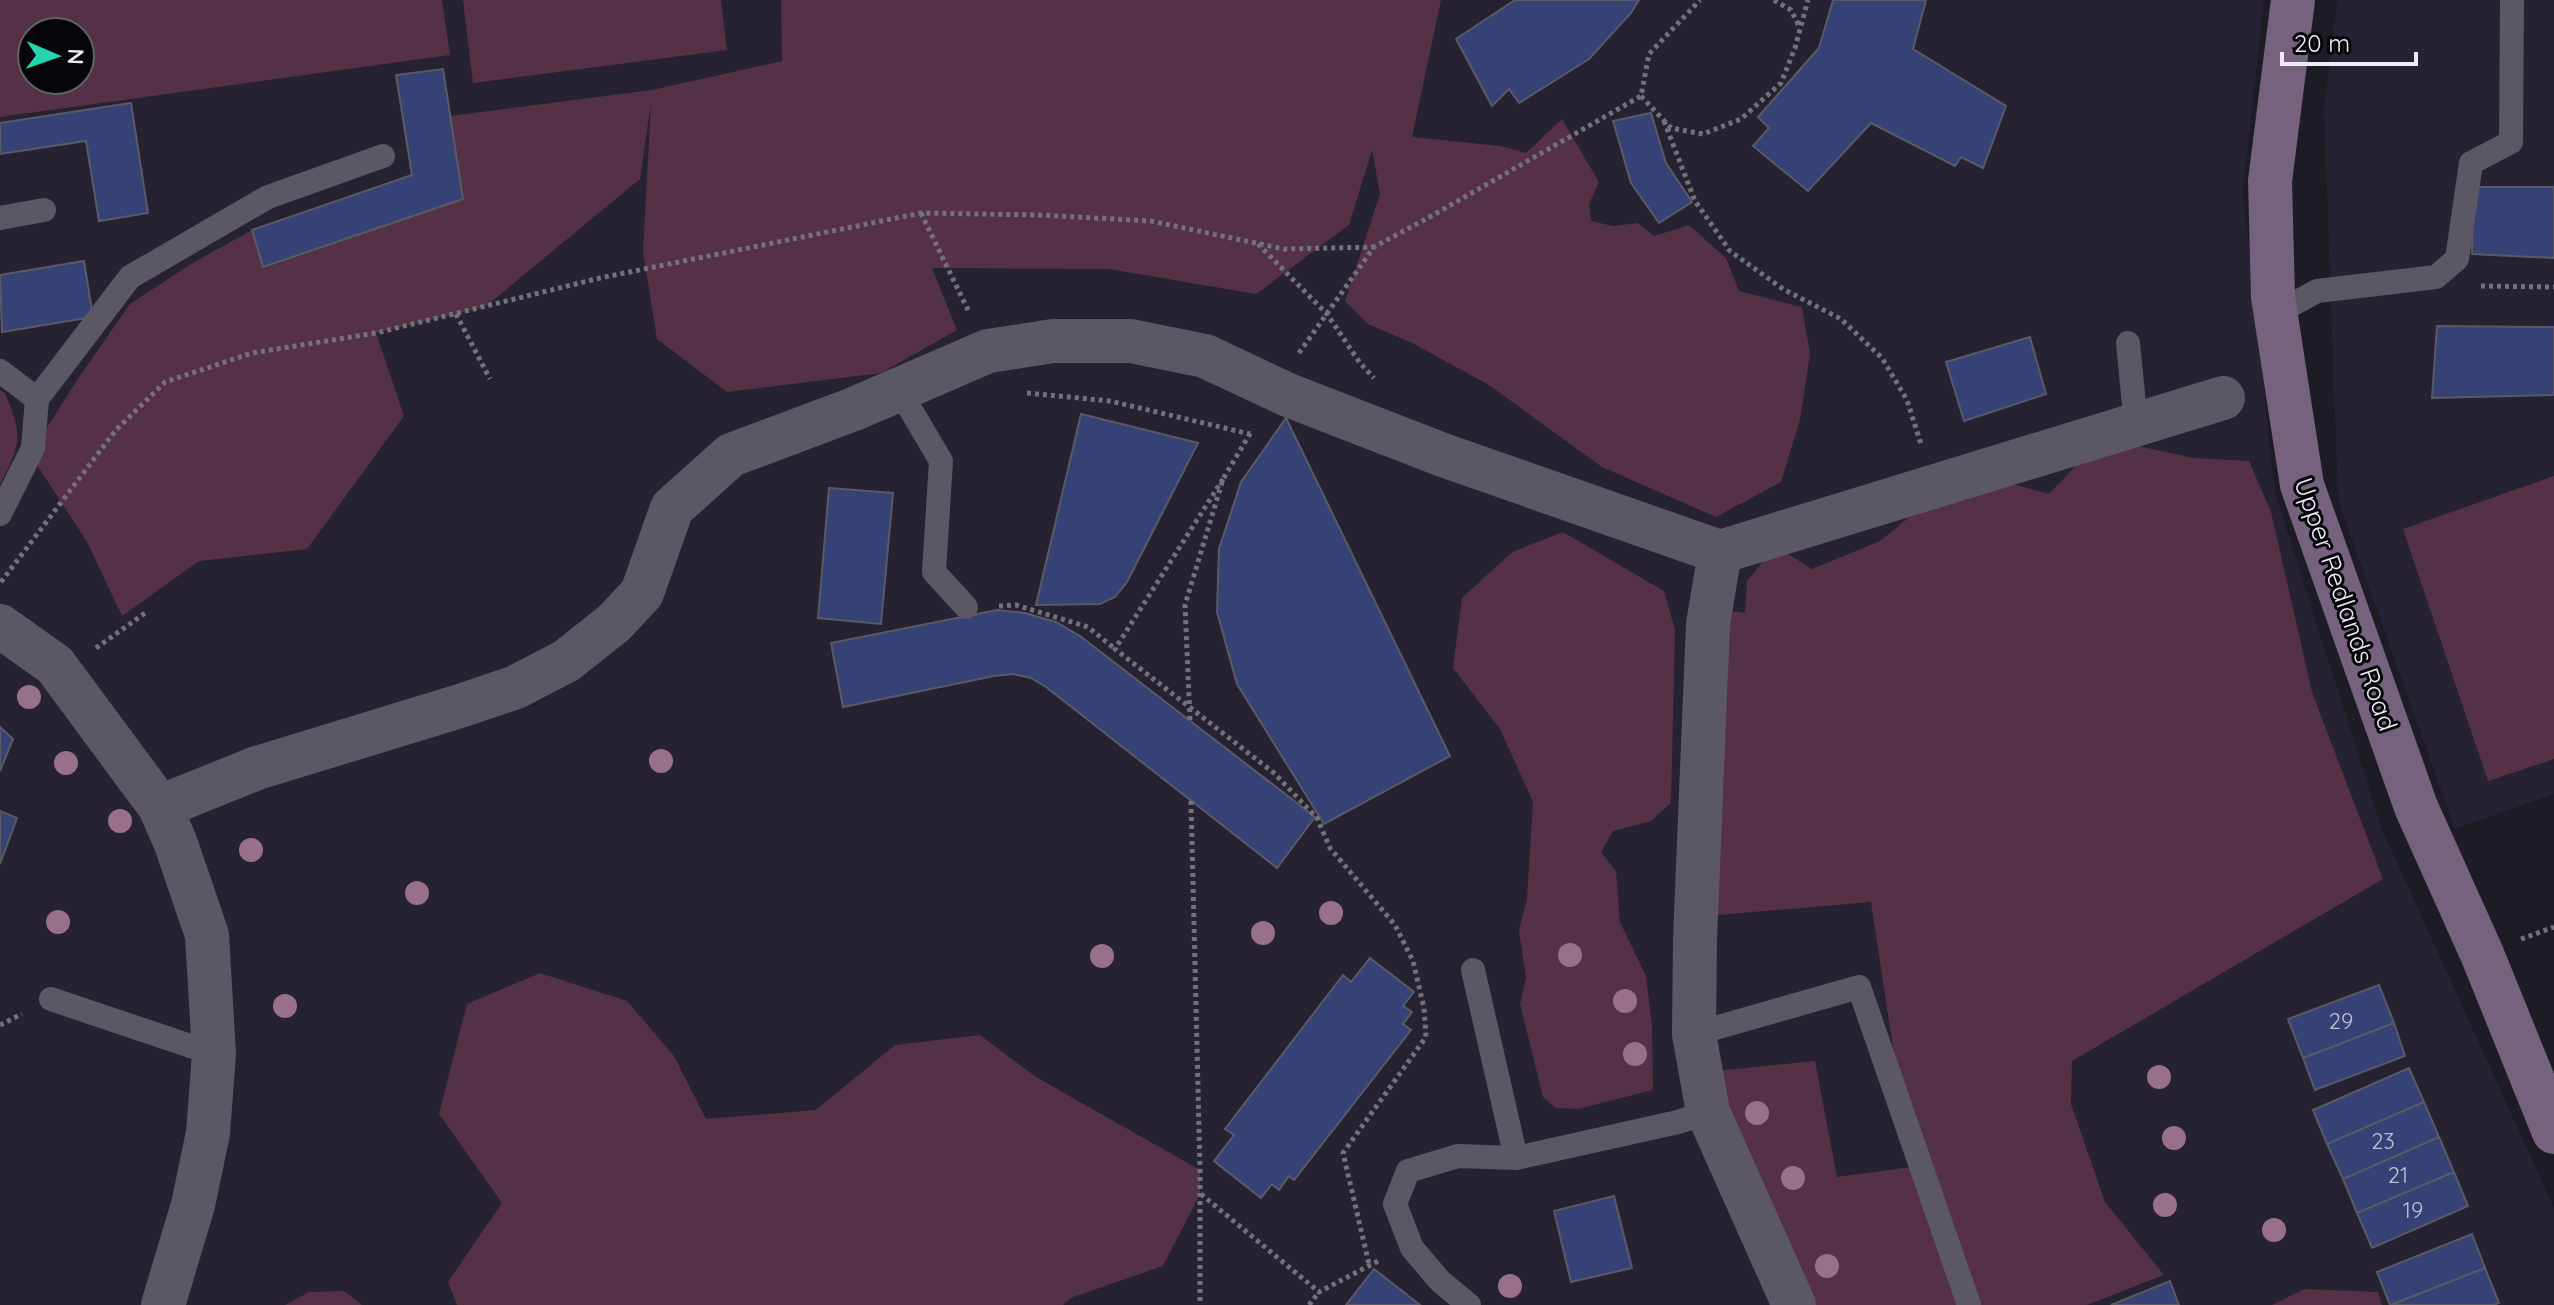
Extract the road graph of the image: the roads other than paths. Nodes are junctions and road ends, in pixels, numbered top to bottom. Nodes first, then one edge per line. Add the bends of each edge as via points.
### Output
1 (2293, 0) edge
2 (2512, 0) edge
3 (383, 156) dead end
4 (44, 210) dead end
5 (0, 218) edge
6 (2275, 314) junction
7 (2128, 343) dead end
8 (0, 371) edge
9 (899, 390) junction
10 (2223, 398) dead end
11 (37, 399) junction
12 (2136, 425) junction
13 (0, 514) edge
14 (1720, 552) junction
15 (966, 607) road end
16 (0, 626) edge
17 (160, 807) junction
18 (1473, 970) dead end
19 (51, 999) dead end
20 (1694, 1034) junction
21 (214, 1054) junction
22 (1708, 1112) junction
23 (2554, 1132) edge
24 (1516, 1158) junction
25 (163, 1305) edge
26 (1469, 1305) edge
27 (1794, 1305) edge
28 (1969, 1305) edge

1 - 6 street, Upper Redlands Road via 2270,181
2 - 6 lane via 2511,142 2471,163 2457,259 2436,277 2317,291
3 - 11 lane via 268,197 130,277
4 - 5 lane
6 - 23 street, Upper Redlands Road via 2302,485 2416,807
7 - 12 lane
8 - 11 lane
9 - 14 street via 988,351 1053,341 1131,341 1205,356 1288,395 1443,455
9 - 15 lane via 941,461 934,572
9 - 17 street via 731,455 672,508 642,593 566,661 516,687 257,768
10 - 12 street
11 - 13 lane via 33,448
12 - 14 street
14 - 20 street via 1708,624
16 - 17 street via 55,665
17 - 21 street via 207,935
18 - 24 lane
19 - 21 lane
20 - 22 street
20 - 28 lane via 1859,987
21 - 25 street via 208,1133
22 - 24 lane
22 - 27 street
24 - 26 lane via 1458,1156 1408,1171 1395,1204 1412,1248

